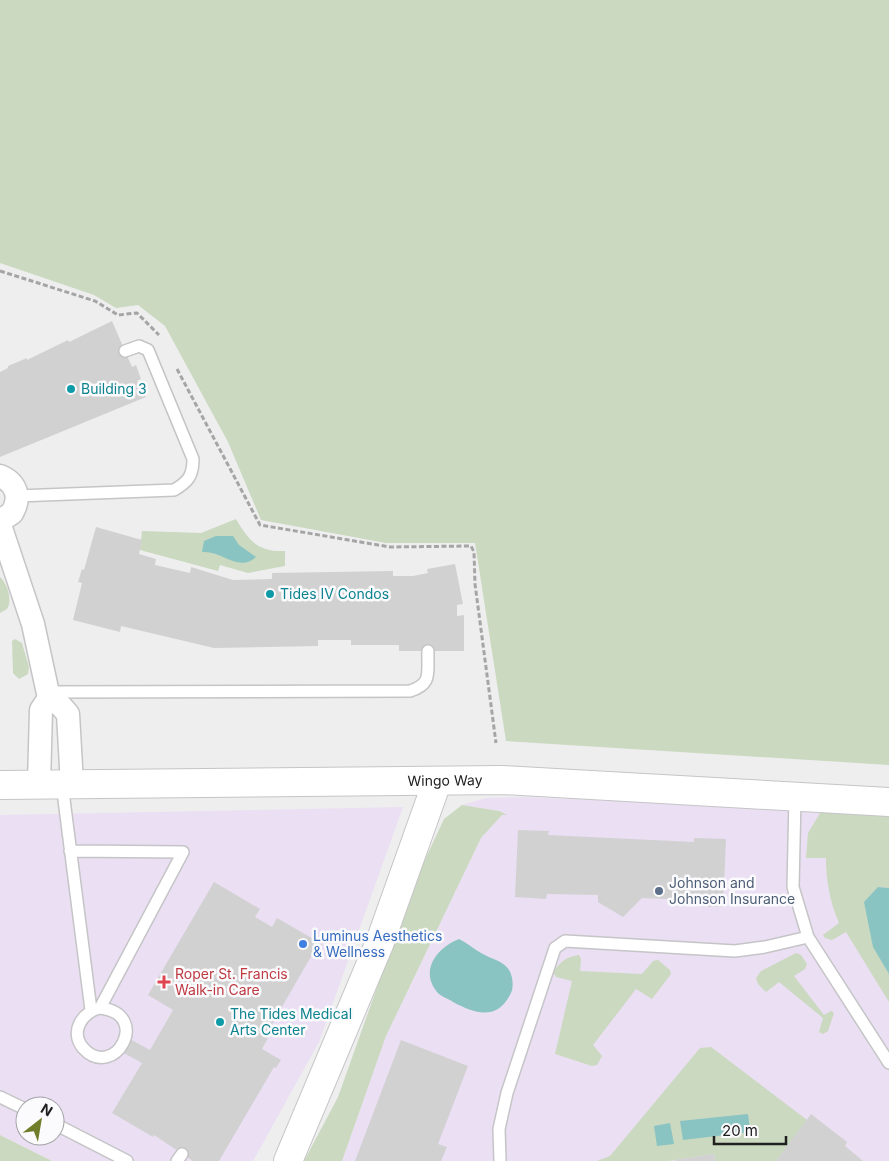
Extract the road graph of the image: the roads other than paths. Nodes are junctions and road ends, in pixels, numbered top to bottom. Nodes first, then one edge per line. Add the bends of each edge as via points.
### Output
1 (126, 352) dead end
2 (0, 476) edge
3 (17, 496) junction
4 (0, 520) edge
5 (0, 525) edge
6 (6, 562) edge
7 (428, 651) dead end
8 (48, 695) junction
9 (438, 782) junction
10 (58, 784) junction
11 (0, 785) edge
12 (794, 798) junction
13 (889, 802) edge
14 (70, 851) junction
15 (808, 937) junction
16 (96, 1009) junction
17 (889, 1063) edge
18 (0, 1096) edge
19 (15, 1104) edge
20 (65, 1129) edge
21 (127, 1161) edge
22 (288, 1161) edge
23 (500, 1161) edge

1 - 3 lane via 139,346 148,350 193,459 193,471 188,482 174,490
2 - 3 street via 13,484
3 - 4 street via 12,513
5 - 6 street
6 - 8 street via 33,624
7 - 8 lane via 427,680 422,687 410,691
8 - 10 street via 41,710
8 - 10 street via 68,714
9 - 10 main road, Wingo Way
9 - 12 main road, Wingo Way via 502,780
9 - 22 main road via 380,942
10 - 11 main road, Wingo Way
10 - 14 lane
12 - 13 main road, Wingo Way
12 - 15 lane via 793,887
14 - 16 lane
14 - 16 lane via 182,852
15 - 17 lane
15 - 23 lane via 735,951 575,941 565,941 555,948 507,1093 498,1129
16 - 16 lane via 117,1012 125,1023 124,1044 113,1055 94,1056 82,1046 77,1034 84,1015
18 - 19 lane
20 - 21 lane

